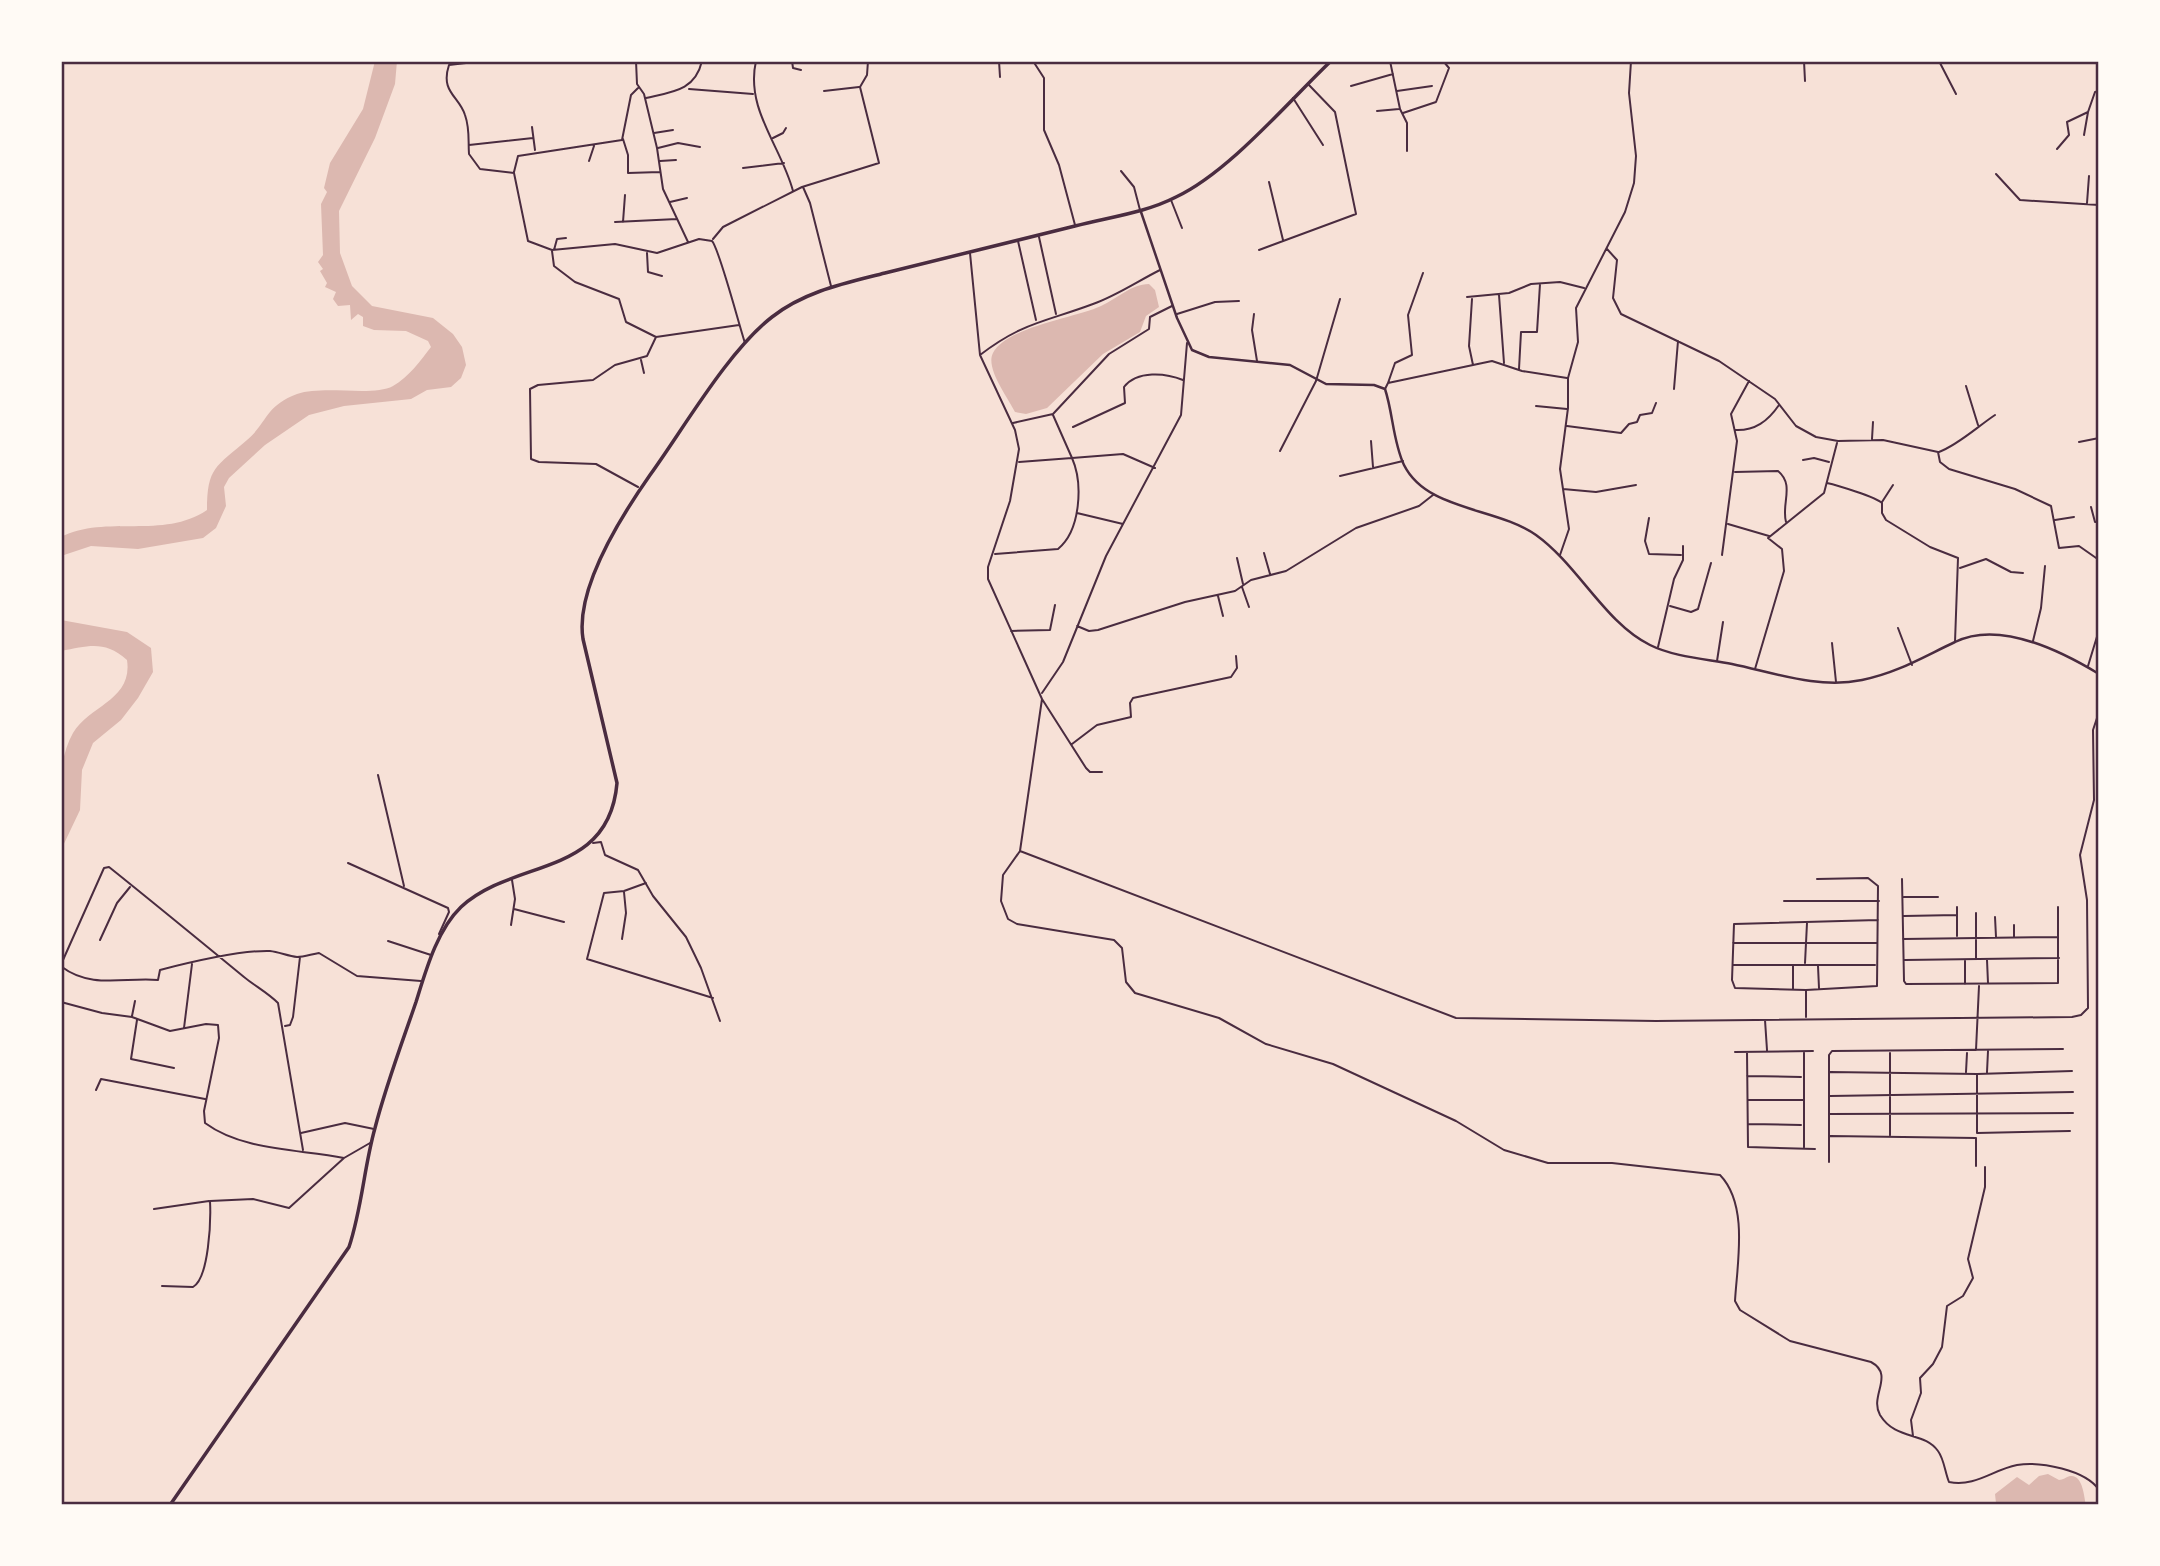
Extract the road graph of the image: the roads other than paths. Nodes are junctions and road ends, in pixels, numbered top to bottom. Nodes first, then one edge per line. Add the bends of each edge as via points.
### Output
1 (483, 61) edge
2 (636, 61) edge
3 (702, 61) edge
4 (756, 61) edge
5 (792, 61) edge
6 (868, 61) edge
7 (999, 61) edge
8 (1033, 61) edge
9 (1331, 61) edge
10 (1390, 61) edge
11 (1439, 61) edge
12 (1631, 61) edge
13 (1804, 61) edge
14 (1939, 61) edge
15 (801, 70) dead end
16 (1393, 74) junction
17 (1000, 77) dead end
18 (1805, 81) dead end
19 (1307, 84) junction
20 (860, 86) junction
21 (1351, 86) dead end
22 (1432, 86) dead end
23 (638, 87) junction
24 (687, 89) junction
25 (824, 90) dead end
26 (1396, 91) junction
27 (2099, 91) edge
28 (754, 94) junction
29 (1956, 94) dead end
30 (1293, 97) junction
31 (645, 99) junction
32 (1399, 108) junction
33 (1377, 111) dead end
34 (2088, 112) junction
35 (1402, 113) junction
36 (532, 127) dead end
37 (786, 128) dead end
38 (673, 130) dead end
39 (653, 133) junction
40 (2084, 135) dead end
41 (533, 138) junction
42 (772, 138) junction
43 (623, 139) junction
44 (469, 145) junction
45 (594, 145) junction
46 (1323, 145) dead end
47 (700, 146) dead end
48 (657, 148) junction
49 (2057, 149) dead end
50 (1407, 150) dead end
51 (536, 152) junction
52 (676, 160) dead end
53 (589, 161) dead end
54 (660, 161) junction
55 (784, 163) junction
56 (743, 167) dead end
57 (1121, 171) dead end
58 (661, 172) junction
59 (514, 173) junction
60 (1996, 174) dead end
61 (2089, 176) dead end
62 (1269, 181) dead end
63 (802, 187) junction
64 (793, 192) junction
65 (625, 195) dead end
66 (687, 198) dead end
67 (1171, 200) junction
68 (669, 202) junction
69 (2087, 203) junction
70 (2099, 205) edge
71 (1140, 211) junction
72 (678, 219) junction
73 (614, 222) dead end
74 (623, 223) junction
75 (1076, 226) junction
76 (1182, 228) dead end
77 (1039, 236) junction
78 (565, 237) dead end
79 (712, 241) junction
80 (1018, 241) junction
81 (1283, 241) junction
82 (688, 244) junction
83 (1606, 248) junction
84 (553, 250) junction
85 (1259, 250) dead end
86 (647, 252) junction
87 (970, 252) junction
88 (1161, 269) junction
89 (1423, 273) dead end
90 (662, 276) dead end
91 (1540, 284) junction
92 (831, 287) junction
93 (1585, 288) junction
94 (1499, 295) junction
95 (1466, 297) dead end
96 (1340, 299) dead end
97 (1472, 299) junction
98 (1239, 301) dead end
99 (1173, 306) junction
100 (1176, 314) junction
101 (1254, 314) dead end
102 (1056, 315) junction
103 (1037, 321) junction
104 (739, 325) junction
105 (656, 337) junction
106 (1678, 339) junction
107 (745, 343) junction
108 (1187, 343) junction
109 (980, 355) junction
110 (640, 359) junction
111 (1257, 362) junction
112 (1504, 364) junction
113 (1473, 366) junction
114 (1518, 370) junction
115 (644, 373) dead end
116 (1568, 378) junction
117 (1184, 380) junction
118 (1316, 381) junction
119 (1749, 381) junction
120 (1388, 383) junction
121 (1966, 386) dead end
122 (1385, 388) junction
123 (1674, 389) dead end
124 (1656, 403) dead end
125 (1779, 404) junction
126 (1536, 405) dead end
127 (1568, 410) junction
128 (1053, 414) junction
129 (1996, 415) dead end
130 (1873, 422) dead end
131 (1012, 424) junction
132 (1566, 425) junction
133 (1979, 426) junction
134 (1073, 427) dead end
135 (1734, 430) junction
136 (2099, 438) edge
137 (1872, 440) junction
138 (1371, 441) dead end
139 (1838, 441) junction
140 (2079, 442) dead end
141 (1280, 451) dead end
142 (1938, 452) junction
143 (1072, 458) junction
144 (1803, 460) dead end
145 (1403, 461) junction
146 (1830, 462) junction
147 (1017, 463) junction
148 (1155, 468) junction
149 (1373, 468) junction
150 (1734, 472) junction
151 (1340, 475) dead end
152 (1826, 483) junction
153 (1636, 485) dead end
154 (1893, 485) dead end
155 (641, 489) junction
156 (1562, 489) junction
157 (1433, 495) junction
158 (1882, 503) junction
159 (2091, 507) dead end
160 (1076, 512) junction
161 (2074, 517) dead end
162 (1649, 518) dead end
163 (2054, 520) junction
164 (2099, 522) edge
165 (1727, 523) junction
166 (1787, 523) junction
167 (1124, 524) junction
168 (1769, 536) junction
169 (1683, 546) dead end
170 (1264, 553) dead end
171 (993, 554) junction
172 (1560, 555) junction
173 (1683, 555) junction
174 (1722, 555) dead end
175 (1237, 558) dead end
176 (2099, 560) edge
177 (1712, 563) dead end
178 (2045, 566) dead end
179 (1959, 568) junction
180 (2023, 573) dead end
181 (1270, 575) junction
182 (1243, 586) junction
183 (1218, 595) junction
184 (1055, 605) dead end
185 (1669, 606) junction
186 (1249, 607) dead end
187 (1223, 616) dead end
188 (1723, 622) dead end
189 (1077, 626) junction
190 (1898, 628) dead end
191 (2099, 630) edge
192 (1010, 631) junction
193 (2033, 641) junction
194 (1955, 642) junction
195 (1832, 643) dead end
196 (1657, 648) junction
197 (1236, 656) dead end
198 (1717, 662) junction
199 (1912, 665) junction
200 (2087, 667) junction
201 (1754, 670) junction
202 (2099, 674) edge
203 (1837, 683) junction
204 (1041, 694) junction
205 (1042, 699) junction
206 (2099, 712) edge
207 (1072, 744) junction
208 (1102, 772) dead end
209 (378, 775) dead end
210 (593, 843) junction
211 (1020, 851) junction
212 (348, 863) dead end
213 (1816, 879) dead end
214 (1902, 879) dead end
215 (512, 880) junction
216 (646, 883) junction
217 (131, 886) junction
218 (404, 888) junction
219 (624, 891) junction
220 (1903, 897) junction
221 (1938, 897) dead end
222 (1784, 901) dead end
223 (1880, 901) junction
224 (1957, 907) dead end
225 (2058, 907) dead end
226 (514, 909) junction
227 (1976, 914) dead end
228 (1957, 915) junction
229 (1903, 916) junction
230 (1995, 917) dead end
231 (1878, 920) junction
232 (564, 922) dead end
233 (1807, 922) junction
234 (511, 925) dead end
235 (2014, 925) dead end
236 (1957, 937) junction
237 (1976, 937) junction
238 (1996, 937) junction
239 (2014, 937) junction
240 (2059, 937) junction
241 (622, 939) dead end
242 (1903, 939) junction
243 (100, 940) dead end
244 (440, 940) junction
245 (388, 941) dead end
246 (1732, 943) junction
247 (1806, 943) junction
248 (1877, 943) junction
249 (432, 956) junction
250 (300, 957) junction
251 (222, 958) junction
252 (2059, 958) junction
253 (1904, 960) junction
254 (1965, 960) junction
255 (1976, 960) junction
256 (1987, 960) junction
257 (192, 963) junction
258 (1732, 965) junction
259 (1793, 965) junction
260 (1805, 965) junction
261 (1877, 965) junction
262 (1818, 966) junction
263 (422, 981) junction
264 (1988, 984) junction
265 (1965, 985) junction
266 (1979, 985) junction
267 (1819, 989) junction
268 (1793, 990) junction
269 (1806, 990) junction
270 (713, 998) junction
271 (135, 1001) dead end
272 (61, 1002) edge
273 (132, 1017) junction
274 (1978, 1018) junction
275 (137, 1019) junction
276 (1765, 1019) junction
277 (1806, 1019) junction
278 (720, 1021) dead end
279 (284, 1027) junction
280 (184, 1029) junction
281 (2063, 1049) dead end
282 (1767, 1051) junction
283 (1812, 1051) dead end
284 (1890, 1051) junction
285 (1976, 1051) junction
286 (1989, 1051) junction
287 (1735, 1052) dead end
288 (1747, 1052) junction
289 (1804, 1052) junction
290 (1967, 1052) junction
291 (174, 1068) dead end
292 (1889, 1071) junction
293 (2072, 1071) dead end
294 (1829, 1072) junction
295 (1966, 1073) junction
296 (1987, 1073) junction
297 (1977, 1074) junction
298 (1746, 1076) junction
299 (1804, 1077) junction
300 (96, 1090) dead end
301 (1890, 1092) junction
302 (2073, 1092) dead end
303 (1977, 1094) junction
304 (1829, 1096) junction
305 (206, 1099) junction
306 (1746, 1100) junction
307 (1804, 1100) junction
308 (1891, 1113) junction
309 (2073, 1113) dead end
310 (1829, 1114) junction
311 (1977, 1115) junction
312 (1746, 1124) junction
313 (1804, 1125) junction
314 (374, 1129) junction
315 (2070, 1131) dead end
316 (300, 1133) junction
317 (1977, 1133) junction
318 (1829, 1136) junction
319 (1890, 1136) junction
320 (1976, 1138) junction
321 (372, 1143) junction
322 (1803, 1148) junction
323 (1815, 1149) dead end
324 (303, 1150) junction
325 (344, 1158) junction
326 (1829, 1161) dead end
327 (1976, 1166) dead end
328 (1985, 1167) dead end
329 (210, 1201) junction
330 (154, 1209) dead end
331 (162, 1286) dead end
332 (1913, 1437) junction
333 (2099, 1490) edge
334 (170, 1505) edge

1 - 44 street via 453,63 447,68 450,94 464,110
2 - 23 street
3 - 24 street
4 - 28 street
5 - 15 street via 793,68
6 - 20 street
7 - 17 street
8 - 75 street via 1044,78 1044,130
9 - 19 main road
10 - 16 street
11 - 35 street via 1449,68 1436,102
12 - 83 street via 1634,183
13 - 18 street
14 - 29 street
16 - 21 street
16 - 26 street
19 - 30 main road
19 - 81 street via 1335,112 1356,212
20 - 25 street
20 - 63 street via 879,163
22 - 26 street
23 - 31 street
23 - 43 street via 631,95
24 - 28 street
24 - 31 street
26 - 32 street
27 - 34 street
28 - 42 street
30 - 46 street
30 - 67 main road via 1206,178
31 - 39 street
32 - 33 street
32 - 35 street
34 - 40 street
34 - 49 street via 2067,122 2069,135
35 - 50 street via 1407,123
36 - 41 street
37 - 42 street
38 - 39 street
39 - 48 street
41 - 44 street
41 - 51 street
42 - 55 street
43 - 45 street
43 - 58 street via 628,173
44 - 59 street via 468,154 480,169
45 - 51 street
45 - 53 street
47 - 48 street via 678,143
48 - 54 street
51 - 59 street via 516,157
52 - 54 street
54 - 58 street
55 - 56 street
55 - 64 street
57 - 71 street via 1134,187
58 - 68 street
59 - 84 street via 528,242
60 - 69 street via 2020,200
61 - 69 street
62 - 81 street
63 - 64 street
63 - 92 street
64 - 79 street via 723,227
65 - 74 street
66 - 68 street
67 - 71 main road
67 - 76 street
68 - 72 street
69 - 70 street
71 - 75 main road
71 - 88 street
72 - 74 street
72 - 82 street
73 - 74 street
75 - 77 main road
77 - 80 main road
77 - 102 street
78 - 84 street via 557,239
79 - 82 street via 699,239
79 - 104 street
80 - 87 main road
80 - 103 street
81 - 85 street
82 - 86 street via 662,253
83 - 93 street
83 - 106 street via 1617,260 1613,298 1621,314
84 - 86 street via 615,244
84 - 105 street via 552,263 558,270 581,285 617,297 626,322
86 - 90 street via 648,272
87 - 92 main road
87 - 109 street
88 - 99 street
88 - 102 street via 1097,302
89 - 120 street via 1408,315 1412,355 1395,363
91 - 93 street via 1560,282
91 - 94 street
91 - 114 street via 1536,333 1520,333
92 - 107 main road via 784,309
93 - 116 street via 1576,308 1578,342
94 - 97 street
94 - 112 street
95 - 97 street
96 - 118 street
97 - 113 street via 1469,346
98 - 100 street via 1215,302
99 - 100 street
99 - 128 street via 1150,317 1149,329 1110,354
100 - 108 street
101 - 111 street
102 - 103 street
103 - 109 street via 1009,333
104 - 105 street
104 - 107 street
105 - 110 street via 649,353
106 - 119 street
106 - 123 street
107 - 155 main road
108 - 111 street via 1209,357
108 - 117 street
109 - 131 street
110 - 115 street
110 - 155 street via 615,365 593,380 535,385 530,394 531,459 596,464
111 - 118 street via 1290,365
112 - 113 street via 1492,361
112 - 114 street
113 - 120 street
114 - 116 street
116 - 127 street
117 - 134 street via 1160,374 1131,380 1124,387 1125,403
117 - 148 street via 1181,415
118 - 122 street
118 - 141 street
119 - 125 street
119 - 135 street via 1731,412
120 - 122 street
121 - 133 street
122 - 145 street
124 - 132 street via 1652,413 1640,415 1621,433
125 - 135 street via 1761,424
125 - 139 street via 1802,430
126 - 127 street
127 - 132 street
128 - 131 street
128 - 143 street
129 - 133 street
130 - 137 street
131 - 147 street via 1018,440
132 - 156 street
133 - 142 street via 1956,446
135 - 150 street
136 - 140 street
137 - 139 street
137 - 142 street
138 - 149 street
139 - 146 street
142 - 163 street via 1949,469 2015,489 2051,506
143 - 147 street
143 - 148 street via 1123,454
143 - 160 street via 1079,479
144 - 146 street
145 - 149 street
145 - 157 street via 1412,477
146 - 152 street
147 - 171 street
148 - 167 street
149 - 151 street
150 - 165 street
150 - 166 street via 1782,474 1787,483
152 - 158 street via 1876,497
152 - 166 street via 1820,498
153 - 156 street via 1596,492
154 - 158 street
155 - 210 main road via 595,576 581,621 617,783 610,813
156 - 172 street via 1569,529
157 - 172 street via 1518,524
157 - 181 street via 1419,506 1356,528
158 - 179 street via 1886,520 1958,558
159 - 164 street via 2095,522
160 - 167 street
160 - 171 street via 1058,549
161 - 163 street
162 - 173 street via 1649,554
163 - 176 street via 2059,548 2079,546
165 - 168 street
165 - 174 street
166 - 168 street
167 - 189 street
168 - 201 street via 1783,552 1784,569
169 - 173 street
170 - 181 street
171 - 192 street via 988,579
172 - 196 street via 1608,609
173 - 185 street
175 - 182 street
177 - 185 street via 1698,609 1691,612
178 - 193 street
179 - 180 street via 1986,559
179 - 194 street
181 - 182 street
182 - 183 street
182 - 186 street
183 - 187 street
183 - 189 street via 1093,631
184 - 192 street via 1049,630
185 - 196 street
188 - 198 street
189 - 204 street via 1063,662
190 - 199 street
191 - 200 street
192 - 204 street
193 - 194 street via 1984,636
193 - 200 street
194 - 199 street
195 - 203 street
196 - 198 street
197 - 207 street via 1237,671 1231,677 1133,698 1131,717 1097,725
198 - 201 street
199 - 203 street via 1865,680
200 - 202 street
201 - 203 street
204 - 205 street
205 - 207 street
205 - 211 street
206 - 274 street via 2093,730 2095,790 2080,855 2087,900 2088,1008 2072,1017
207 - 208 street via 1090,772
209 - 218 street
210 - 215 main road
210 - 216 street via 601,842 605,855 636,867
211 - 276 street via 1456,1018
211 - 332 street via 1003,875 1001,901 1007,919 1114,940 1122,948 1126,982 1135,993 1219,1018 1266,1044 1340,1067 1456,1121 1514,1154 1548,1163 1612,1163 1720,1175 1737,1218 1737,1308 1790,1341 1875,1364 1883,1376 1877,1399 1879,1414 1894,1432
212 - 218 street
213 - 223 street via 1868,878 1878,886
214 - 220 street
215 - 226 street
215 - 244 main road via 462,906
216 - 219 street
216 - 270 street via 691,944
217 - 243 street via 117,903
217 - 251 street
217 - 257 street via 109,867 104,868 62,967 99,982 111,982 158,980 160,970
218 - 244 street via 448,908
219 - 241 street
219 - 270 street via 604,893 587,959
220 - 221 street
220 - 229 street
222 - 223 street
223 - 231 street
224 - 228 street
225 - 240 street
226 - 232 street
226 - 234 street
227 - 237 street
228 - 229 street
228 - 236 street
229 - 242 street
230 - 238 street
231 - 233 street
231 - 248 street
233 - 246 street via 1735,923
233 - 247 street
235 - 239 street
236 - 237 street
236 - 242 street
237 - 238 street
237 - 255 street
238 - 239 street
239 - 240 street
240 - 252 street
242 - 253 street
244 - 249 main road
245 - 249 street
246 - 247 street
246 - 258 street
247 - 248 street
247 - 260 street
248 - 261 street
249 - 263 main road
250 - 251 street via 270,951
250 - 263 street via 319,953 357,976
250 - 279 street via 293,1017
251 - 257 street
251 - 279 street via 278,1003
252 - 256 street
252 - 264 street via 2058,983
253 - 254 street
253 - 265 street via 1905,984
254 - 255 street
254 - 265 street
255 - 256 street
256 - 264 street
257 - 280 street
258 - 259 street
258 - 268 street via 1735,988
259 - 260 street
259 - 268 street
260 - 262 street
261 - 262 street
261 - 267 street via 1875,988
262 - 267 street
263 - 314 main road
264 - 266 street
265 - 266 street
266 - 274 street
267 - 269 street
268 - 269 street
269 - 277 street
270 - 278 street
271 - 273 street
272 - 273 street
273 - 275 street
274 - 277 street
274 - 285 street
275 - 280 street via 170,1031
275 - 291 street via 131,1059
276 - 277 street
276 - 282 street
279 - 316 street
280 - 305 street via 206,1024 220,1028
281 - 286 street
282 - 288 street
282 - 289 street
283 - 289 street
284 - 290 street
284 - 292 street
284 - 294 street via 1832,1051
285 - 286 street
285 - 290 street
286 - 296 street
287 - 288 street
288 - 298 street
289 - 299 street
290 - 295 street
292 - 294 street
292 - 295 street
292 - 301 street
293 - 296 street
294 - 304 street
295 - 297 street
296 - 297 street
297 - 303 street
298 - 299 street
298 - 306 street
299 - 307 street
300 - 305 street via 101,1079
301 - 303 street
301 - 304 street
301 - 308 street
302 - 303 street
303 - 311 street
304 - 310 street
305 - 324 street via 204,1118 211,1127 255,1144
306 - 307 street
306 - 312 street
307 - 313 street
308 - 310 street
308 - 311 street
308 - 319 street
309 - 311 street
310 - 318 street
311 - 317 street
312 - 313 street
312 - 322 street via 1748,1147
313 - 322 street
314 - 316 street via 345,1123
314 - 321 main road
315 - 317 street
316 - 324 street
317 - 320 street
318 - 319 street
318 - 326 street
319 - 320 street
320 - 327 street
321 - 325 street
321 - 334 main road via 349,1247
322 - 323 street
324 - 325 street
325 - 329 street via 289,1208 253,1199
328 - 332 street via 1979,1216 1968,1254 1973,1278 1963,1296 1947,1306 1942,1347 1920,1378 1920,1395 1911,1420
329 - 330 street
329 - 331 street via 202,1277 193,1287
332 - 333 street via 1938,1451 1949,1482 1980,1480 2027,1465 2082,1476

